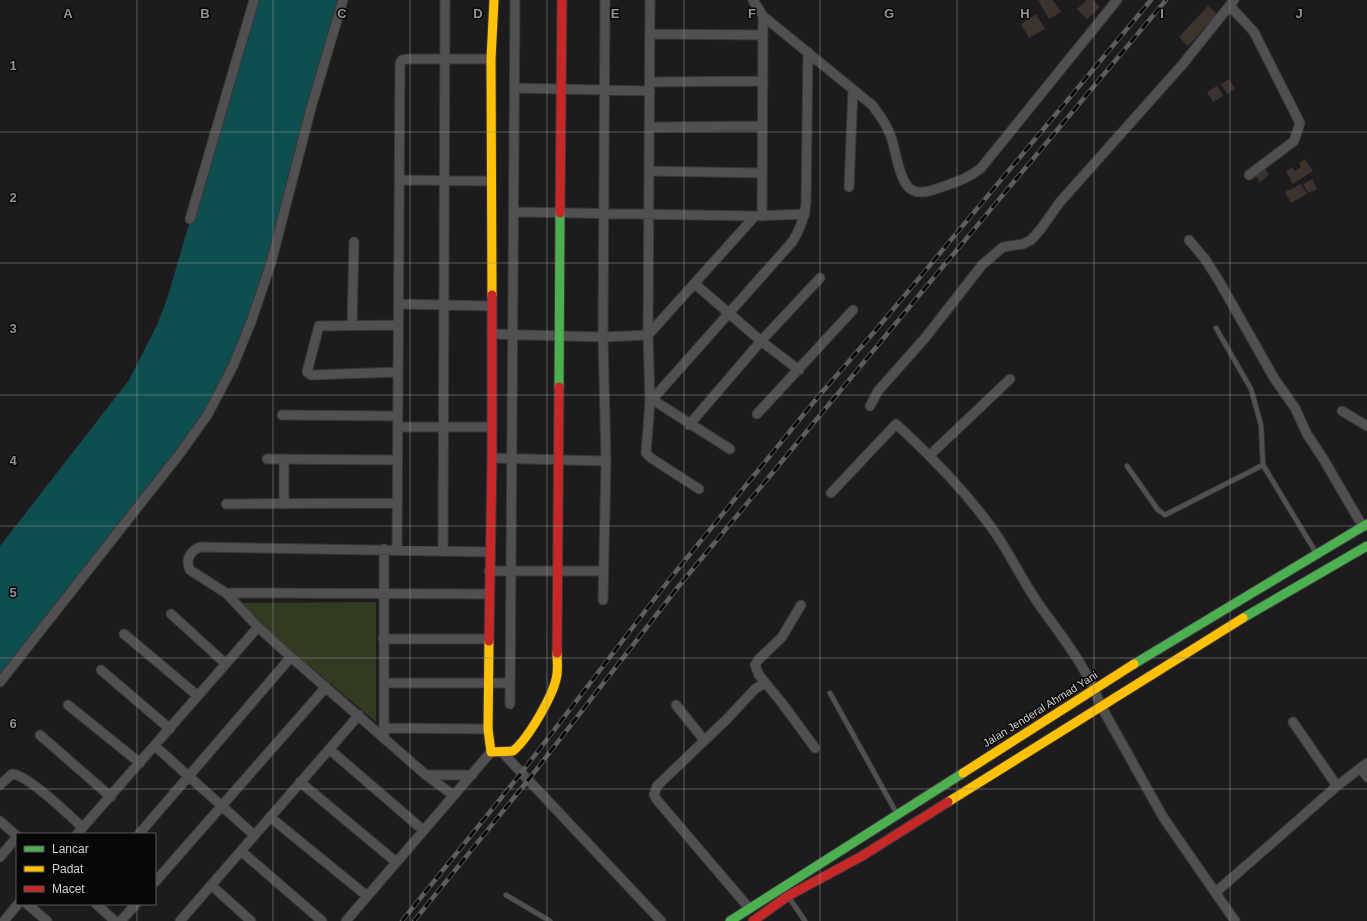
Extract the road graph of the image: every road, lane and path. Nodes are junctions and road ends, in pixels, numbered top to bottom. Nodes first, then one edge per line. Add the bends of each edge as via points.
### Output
1 (254, 0) edge
2 (343, 0) edge
3 (445, 0) edge
4 (494, 0) edge
5 (515, 0) edge
6 (562, 0) edge
7 (605, 0) edge
8 (650, 0) edge
9 (753, 0) edge
10 (1117, 0) edge
11 (1232, 3) edge
12 (763, 16) junction
13 (650, 34) junction
14 (763, 36) junction
15 (808, 52) junction
16 (445, 58) junction
17 (491, 59) junction
18 (762, 81) junction
19 (650, 87) junction
20 (514, 88) junction
21 (561, 89) junction
22 (606, 90) junction
23 (853, 90) junction
24 (650, 126) junction
25 (762, 126) junction
26 (649, 171) junction
27 (762, 173) junction
28 (1249, 175) dead end
29 (444, 179) junction
30 (400, 180) junction
31 (491, 180) junction
32 (850, 187) dead end
33 (514, 212) junction
34 (560, 213) junction
35 (605, 213) junction
36 (648, 213) junction
37 (805, 214) junction
38 (758, 216) junction
39 (190, 219) dead end
40 (1189, 240) dead end
41 (354, 242) dead end
42 (820, 278) dead end
43 (695, 284) junction
44 (399, 304) junction
45 (444, 304) junction
46 (491, 306) junction
47 (854, 310) dead end
48 (728, 313) junction
49 (352, 324) junction
50 (398, 325) junction
51 (1216, 328) dead end
52 (492, 334) junction
53 (514, 335) junction
54 (648, 335) junction
55 (559, 336) junction
56 (604, 337) junction
57 (761, 341) junction
58 (798, 370) junction
59 (398, 372) junction
60 (1010, 379) dead end
61 (651, 401) junction
62 (870, 406) dead end
63 (1342, 411) dead end
64 (757, 414) dead end
65 (282, 415) dead end
66 (398, 416) junction
67 (690, 425) junction
68 (1367, 426) edge
69 (398, 427) junction
70 (444, 427) junction
71 (492, 427) junction
72 (730, 449) dead end
73 (930, 455) junction
74 (492, 458) junction
75 (511, 458) junction
76 (267, 459) dead end
77 (284, 460) junction
78 (397, 460) junction
79 (559, 460) junction
80 (606, 461) junction
81 (1263, 465) junction
82 (1127, 466) dead end
83 (699, 489) dead end
84 (831, 492) dead end
85 (397, 503) junction
86 (226, 504) dead end
87 (284, 504) junction
88 (1365, 525) edge
89 (1367, 546) edge
90 (384, 549) junction
91 (397, 549) junction
92 (443, 550) junction
93 (490, 552) junction
94 (1316, 553) junction
95 (558, 570) junction
96 (489, 571) junction
97 (511, 571) junction
98 (604, 571) junction
99 (226, 593) junction
100 (383, 594) junction
101 (489, 594) junction
102 (603, 600) dead end
103 (801, 605) dead end
104 (171, 614) dead end
105 (258, 628) junction
106 (124, 634) dead end
107 (383, 639) junction
108 (488, 639) junction
109 (291, 657) junction
110 (226, 664) junction
111 (101, 670) dead end
112 (0, 682) edge
113 (384, 683) junction
114 (510, 683) junction
115 (765, 683) junction
116 (488, 684) junction
117 (326, 686) junction
118 (1095, 689) junction
119 (830, 693) dead end
120 (198, 696) junction
121 (510, 704) dead end
122 (68, 705) dead end
123 (676, 706) dead end
124 (1101, 706) junction
125 (359, 716) junction
126 (1293, 722) dead end
127 (170, 729) junction
128 (488, 729) junction
129 (384, 732) junction
130 (40, 735) dead end
131 (704, 740) junction
132 (155, 746) junction
133 (815, 748) dead end
134 (329, 749) junction
135 (491, 752) junction
136 (502, 752) junction
137 (140, 763) junction
138 (1364, 765) edge
139 (426, 774) junction
140 (472, 775) junction
141 (188, 776) junction
142 (1367, 777) edge
143 (300, 782) junction
144 (0, 785) edge
145 (1337, 786) junction
146 (453, 795) junction
147 (111, 797) junction
148 (221, 806) junction
149 (898, 815) junction
150 (270, 817) junction
151 (0, 821) edge
152 (423, 830) junction
153 (80, 831) edge
154 (140, 833) edge
155 (16, 835) edge
156 (254, 835) junction
157 (16, 837) edge
158 (241, 850) junction
159 (0, 857) edge
160 (396, 862) junction
161 (156, 881) edge
162 (211, 885) junction
163 (1216, 892) junction
164 (506, 895) dead end
165 (367, 896) junction
166 (788, 896) junction
167 (17, 905) edge
168 (28, 905) edge
169 (97, 905) edge
170 (135, 905) edge
171 (749, 908) junction
172 (182, 920) edge
173 (4, 921) edge
174 (47, 921) edge
175 (115, 921) edge
176 (121, 921) edge
177 (251, 921) edge
178 (322, 921) edge
179 (346, 921) edge
180 (550, 921) edge
181 (661, 921) edge
182 (730, 921) edge
183 (753, 921) edge
184 (805, 921) edge
185 (1234, 921) edge

1 - 39 street
2 - 112 street via 311,108 271,263 251,322 208,414
3 - 16 street
4 - 17 main road
5 - 20 street
6 - 21 main road
7 - 22 street
8 - 13 street
9 - 12 street
10 - 23 street via 990,158 974,173 939,188 926,192 913,191 907,186 891,136 882,118 872,105
11 - 28 street via 1254,32 1300,123 1294,141
11 - 62 street via 1182,65 1060,202 1031,240 1003,247 982,265 925,338 878,391
12 - 14 street
12 - 15 street
13 - 14 street
13 - 19 street
14 - 18 street
15 - 23 street
15 - 37 street
16 - 17 street
16 - 29 street
16 - 30 street via 407,59 400,63
17 - 31 main road
18 - 19 street
18 - 25 street
19 - 22 street
19 - 24 street
20 - 21 street
20 - 33 street
21 - 22 street
21 - 34 main road
22 - 35 street
23 - 32 street
24 - 25 street
24 - 26 street
25 - 27 street
26 - 27 street
26 - 36 street
27 - 38 street
29 - 30 street
29 - 31 street
29 - 45 street
30 - 44 street
31 - 46 main road
33 - 34 street
33 - 53 street
34 - 35 street
34 - 55 main road
35 - 36 street
35 - 56 street
36 - 38 street
36 - 54 street
37 - 38 street
37 - 48 street via 793,241
38 - 43 street
40 - 88 street via 1219,280 1274,378 1295,408 1307,434
41 - 49 street
42 - 57 street
43 - 48 street
43 - 54 street
44 - 45 street
44 - 50 street
45 - 46 street
45 - 70 street
46 - 52 main road
47 - 58 street
48 - 57 street
48 - 61 street
49 - 50 street
49 - 59 street via 322,325 317,328 308,374
50 - 59 street
51 - 81 lane via 1251,389 1261,426
52 - 53 street
52 - 71 main road
53 - 55 street
53 - 75 street
54 - 56 street
54 - 61 street
55 - 56 street
55 - 79 main road
56 - 80 street
57 - 58 street
57 - 67 street
58 - 64 street
59 - 66 street
60 - 73 street
61 - 67 street
61 - 83 street via 646,453
63 - 68 street
65 - 66 street
66 - 69 street
67 - 72 street
69 - 70 street
69 - 78 street
70 - 71 street
70 - 92 street
71 - 74 main road
73 - 84 street via 896,424
73 - 118 street via 994,531 1033,596 1078,658
74 - 75 street
74 - 93 main road
75 - 79 street
75 - 97 street
76 - 77 street
77 - 78 street
77 - 87 street
78 - 85 street
79 - 80 street
79 - 95 main road
80 - 98 street
81 - 82 lane via 1165,515 1158,510
81 - 94 lane
85 - 87 street
85 - 91 street
86 - 87 street
88 - 94 main road, Jalan Jenderal Ahmad Yani
89 - 124 main road via 1218,633
90 - 91 street
90 - 99 street via 200,547 191,552 187,562 190,570
90 - 100 street
91 - 92 street
92 - 93 street
93 - 96 main road
94 - 118 main road, Jalan Jenderal Ahmad Yani
95 - 97 street
95 - 98 street
95 - 136 main road via 557,675 520,745 511,752
96 - 97 street
96 - 101 main road
97 - 114 street
98 - 102 street
99 - 100 street
99 - 105 street
100 - 101 street
100 - 107 street
101 - 108 main road
103 - 115 street via 782,637 756,662 756,671
104 - 110 street
105 - 109 street
105 - 110 street
106 - 120 street
107 - 108 street
107 - 113 street
108 - 116 main road
109 - 117 street
109 - 141 street
110 - 120 street
111 - 127 street
113 - 116 street
113 - 129 street
114 - 116 street
114 - 121 street
115 - 131 street via 755,689
115 - 133 street
116 - 128 main road
117 - 125 street
117 - 148 street
118 - 124 street
118 - 149 main road, Jalan Jenderal Ahmad Yani
119 - 149 lane
120 - 127 street
122 - 137 street
123 - 131 street
124 - 163 street via 1163,817
124 - 166 main road via 862,856
125 - 129 street
125 - 134 street
126 - 145 street
127 - 132 street
128 - 129 street
128 - 135 main road
129 - 139 street
130 - 147 street
131 - 171 street via 657,786 654,795
132 - 137 street
132 - 141 street
134 - 143 street
134 - 152 street
135 - 136 main road
135 - 140 street
136 - 181 street
137 - 147 street
138 - 142 street
138 - 145 street
139 - 140 street
139 - 146 street
140 - 146 street
141 - 148 street
141 - 154 street
143 - 150 street
143 - 160 street
144 - 153 street via 12,774 20,776 51,800
145 - 163 street
146 - 152 street
147 - 153 street
148 - 156 street
148 - 161 street
149 - 171 main road, Jalan Jenderal Ahmad Yani
150 - 156 street
150 - 165 street
151 - 155 street
152 - 160 street
156 - 158 street
157 - 159 street
158 - 162 street
158 - 178 street
160 - 165 street
162 - 172 street
162 - 177 street
163 - 185 street
164 - 180 lane
165 - 179 street
166 - 183 main road
166 - 184 lane
167 - 173 street
168 - 174 street
169 - 175 street
170 - 176 street
171 - 182 main road, Jalan Jenderal Ahmad Yani

